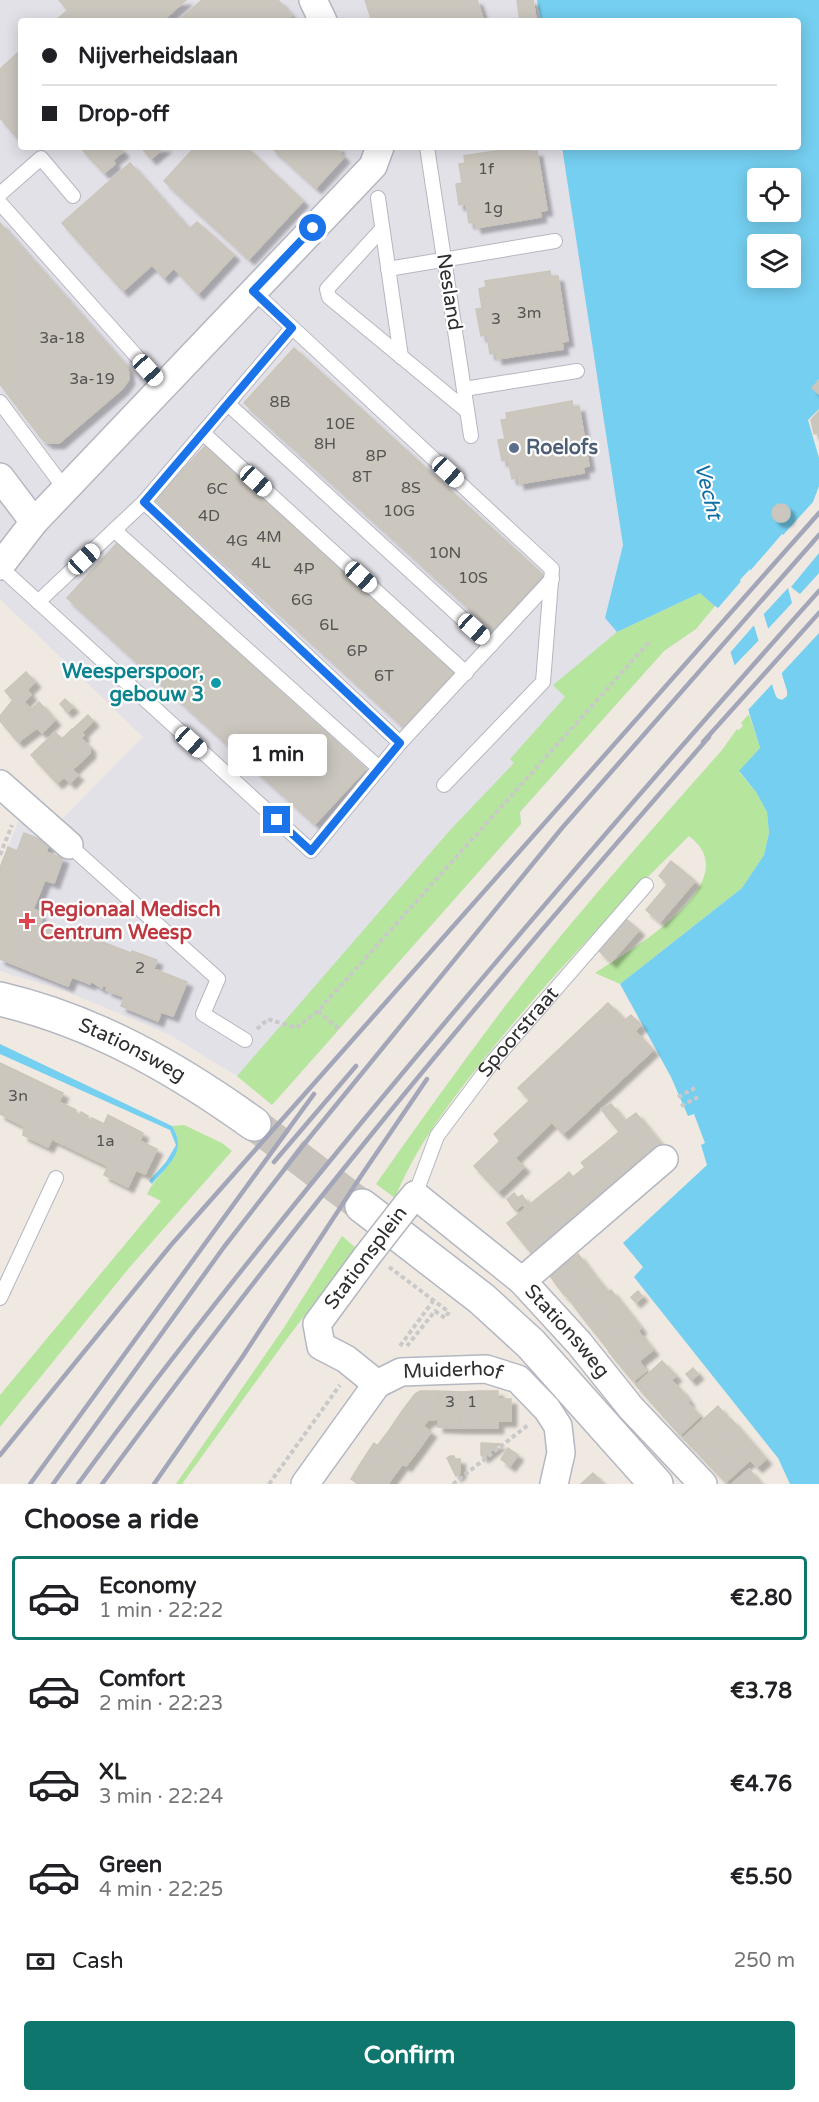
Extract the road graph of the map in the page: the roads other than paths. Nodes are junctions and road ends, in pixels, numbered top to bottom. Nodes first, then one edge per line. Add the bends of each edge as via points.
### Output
1 (313, 0) edge
2 (322, 18) edge
3 (379, 150) edge
4 (427, 150) edge
5 (0, 194) edge
6 (73, 196) dead end
7 (378, 198) dead end
8 (0, 203) edge
9 (382, 229) junction
10 (555, 241) dead end
11 (444, 258) junction
12 (388, 269) junction
13 (253, 291) junction
14 (292, 328) junction
15 (401, 357) junction
16 (577, 371) dead end
17 (163, 386) junction
18 (464, 389) junction
19 (0, 402) edge
20 (228, 404) junction
21 (467, 411) junction
22 (203, 432) junction
23 (471, 436) dead end
24 (0, 477) edge
25 (65, 489) junction
26 (144, 502) junction
27 (34, 522) junction
28 (114, 530) junction
29 (0, 567) edge
30 (552, 579) junction
31 (38, 602) junction
32 (491, 645) junction
33 (466, 673) junction
34 (400, 743) junction
35 (379, 768) junction
36 (0, 783) edge
37 (444, 785) dead end
38 (69, 845) joint
39 (646, 885) dead end
40 (0, 999) edge
41 (245, 1040) road end
42 (254, 1124) tunnel mouth
43 (664, 1159) dead end
44 (56, 1178) dead end
45 (392, 1212) junction
46 (522, 1281) junction
47 (0, 1298) edge
48 (377, 1384) junction
49 (305, 1484) edge
50 (554, 1484) edge
51 (656, 1484) edge
52 (703, 1484) edge

1 - 2 street
3 - 13 street via 373,166
4 - 11 lane, Nesland
5 - 6 lane via 41,158
7 - 9 lane
8 - 17 lane
9 - 12 lane
9 - 15 lane via 327,289 327,294
10 - 11 lane
11 - 12 lane
11 - 18 lane, Nesland
12 - 15 lane
13 - 14 lane
13 - 17 street
14 - 20 lane
14 - 30 lane via 552,569
15 - 21 lane
16 - 18 lane
17 - 25 street
18 - 21 lane, Nesland
19 - 25 lane
20 - 22 lane
20 - 32 lane
21 - 23 lane, Nesland
22 - 26 lane
22 - 33 lane
24 - 27 street
25 - 27 street
26 - 28 lane
26 - 34 lane
27 - 29 street
28 - 31 lane
28 - 35 lane
29 - 31 lane
30 - 32 lane
30 - 37 lane via 543,682
31 - 35 lane via 311,851
32 - 33 lane
33 - 34 lane
34 - 35 lane
36 - 38 street
38 - 41 lane via 219,979 203,1014
39 - 45 lane, Spoorstraat via 494,1060 437,1136
40 - 42 main road, Stationsweg via 65,1018 123,1043 184,1076
43 - 46 street
44 - 47 lane
45 - 46 street, Stationsweg
45 - 48 street, Stationsplein, bridge via 367,1256 317,1324 321,1346 346,1359
45 - 51 main road, Stationsweg via 531,1344
46 - 52 street, Stationsweg via 579,1342 631,1408
48 - 49 street
48 - 50 street, Muiderhof via 401,1372 486,1369 518,1380 558,1426 561,1453

